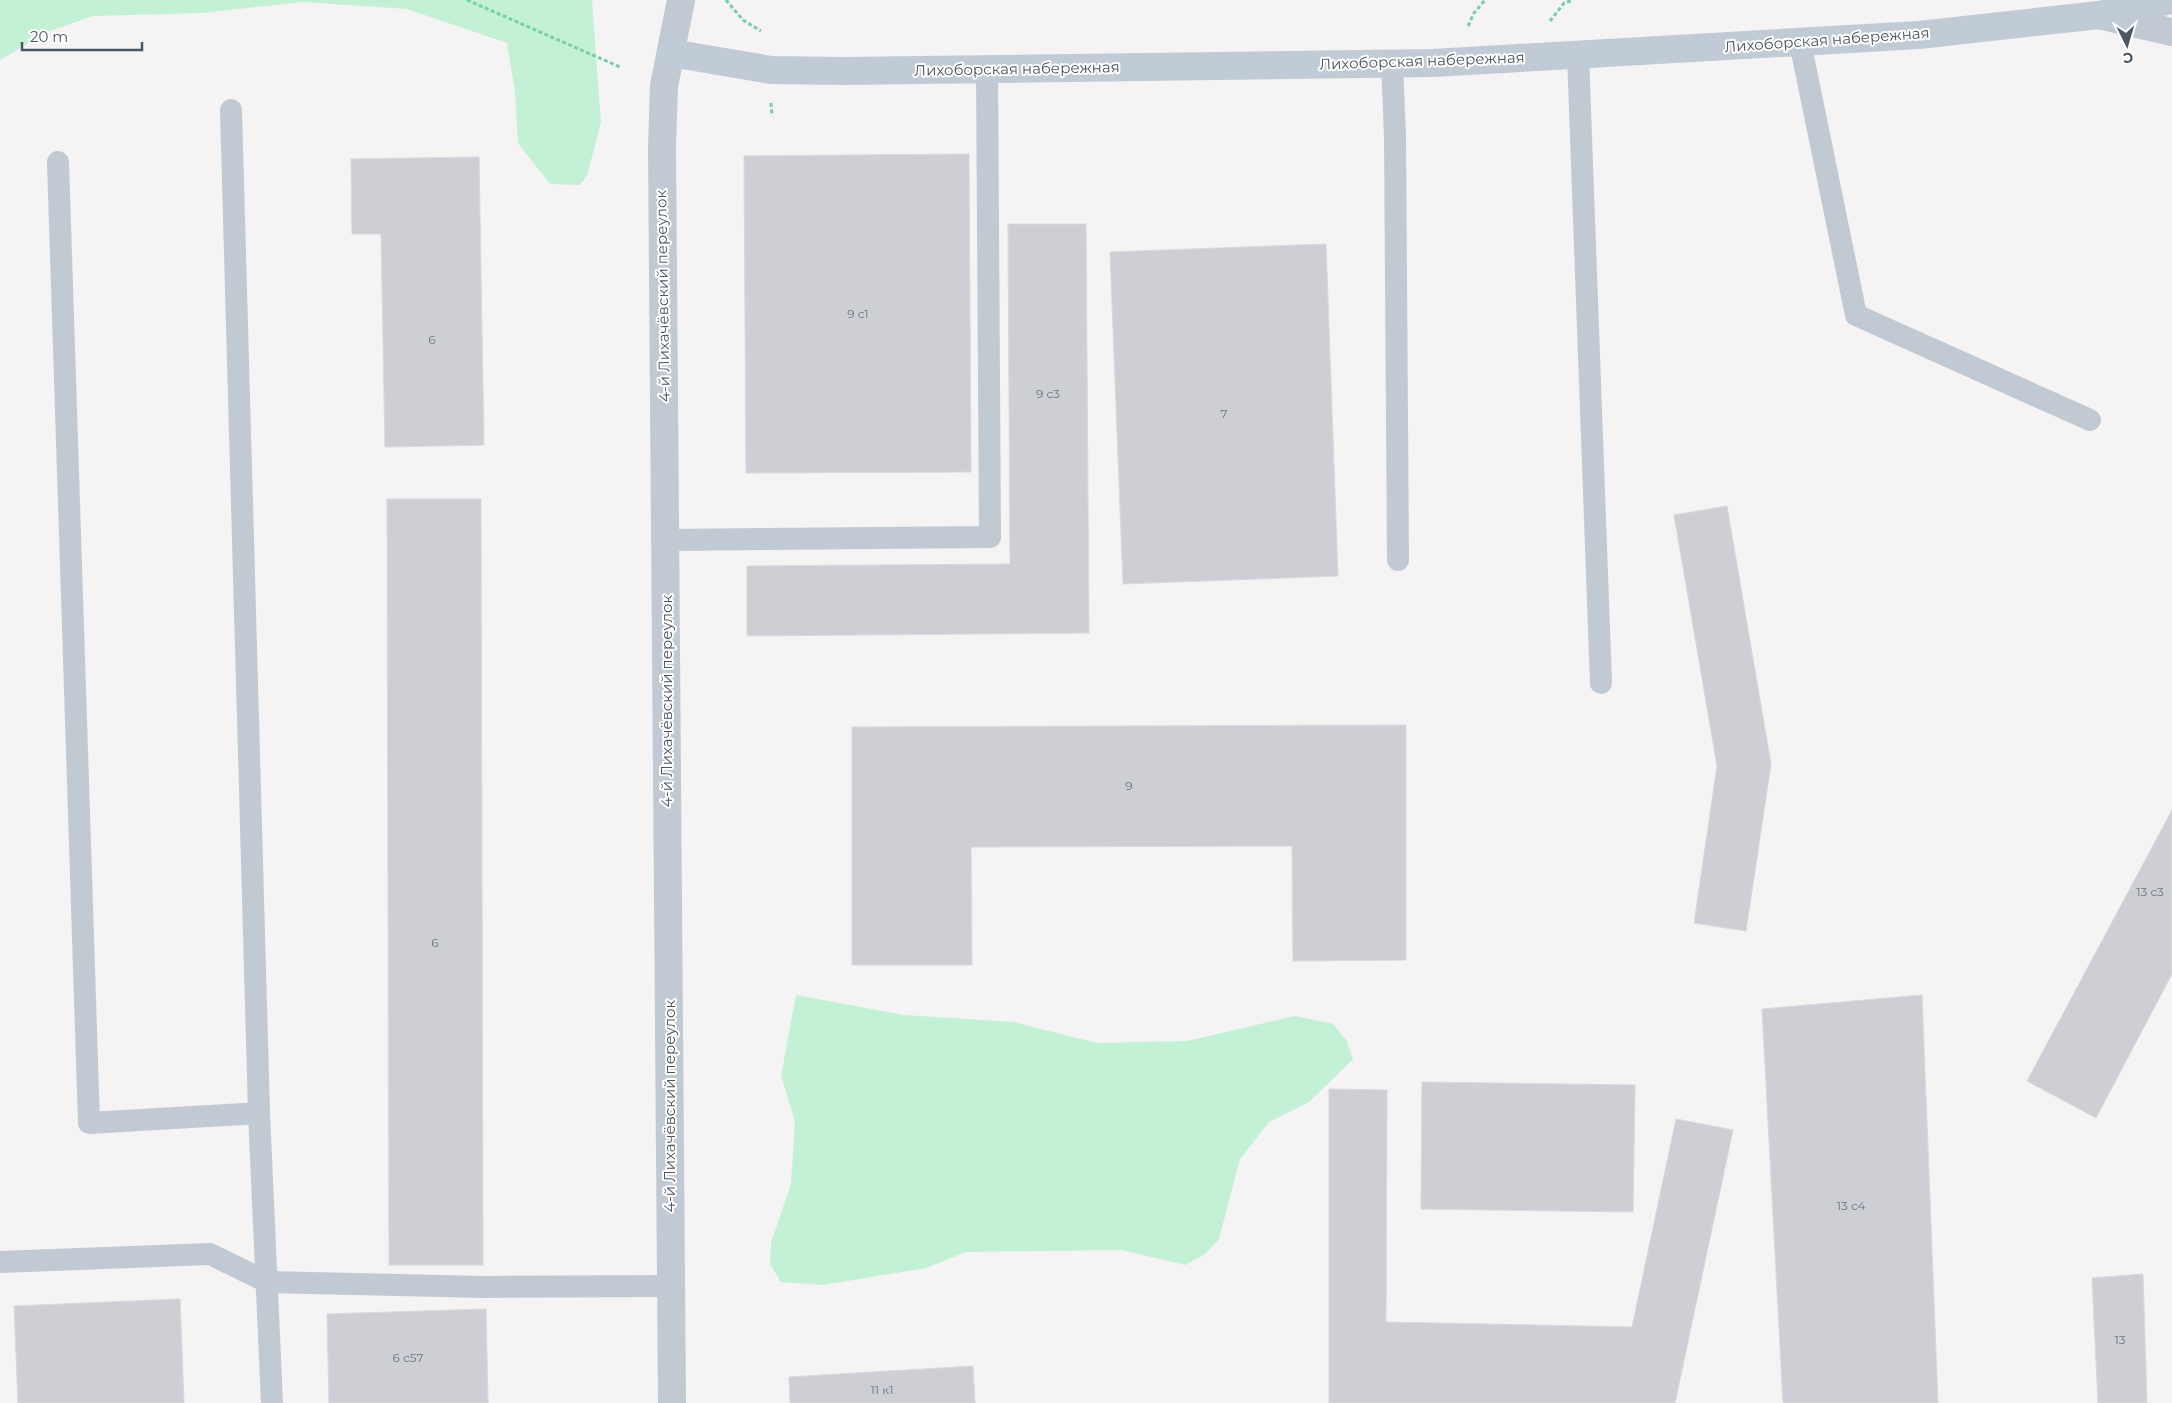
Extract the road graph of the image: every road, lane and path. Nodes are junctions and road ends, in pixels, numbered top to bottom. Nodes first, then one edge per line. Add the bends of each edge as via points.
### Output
1 (467, 0) edge
2 (681, 0) edge
3 (1485, 0) edge
4 (1573, 0) edge
5 (2172, 0) edge
6 (2100, 15) junction
7 (1548, 23) dead end
8 (2172, 32) edge
9 (1464, 34) dead end
10 (1800, 42) junction
11 (671, 53) junction
12 (1578, 55) junction
13 (1392, 64) junction
14 (620, 66) dead end
15 (987, 69) junction
16 (232, 110) dead end
17 (58, 162) dead end
18 (2090, 420) dead end
19 (666, 540) junction
20 (1398, 560) dead end
21 (1601, 683) dead end
22 (259, 1112) junction
23 (0, 1262) edge
24 (267, 1282) junction
25 (671, 1286) junction
26 (272, 1403) edge
27 (672, 1403) edge

1 - 14 path
2 - 11 street, 4-й Лихачёвский переулок
3 - 9 path via 1474,13
4 - 7 path via 1564,3
5 - 6 street, Лихоборская набережная
6 - 8 street
6 - 10 street, Лихоборская набережная via 1919,35
10 - 12 street, Лихоборская набережная
10 - 18 lane via 1856,315
11 - 15 street, Лихоборская набережная via 771,70
11 - 19 street, 4-й Лихачёвский переулок via 664,86 662,148
12 - 13 street, Лихоборская набережная
12 - 21 lane
13 - 15 street, Лихоборская набережная
13 - 20 lane
15 - 19 lane via 990,537
16 - 22 lane
17 - 22 lane via 89,1123
19 - 25 street, 4-й Лихачёвский переулок
22 - 24 lane
23 - 24 lane via 210,1254
24 - 25 lane via 484,1287
24 - 26 lane
25 - 27 street, 4-й Лихачёвский переулок

